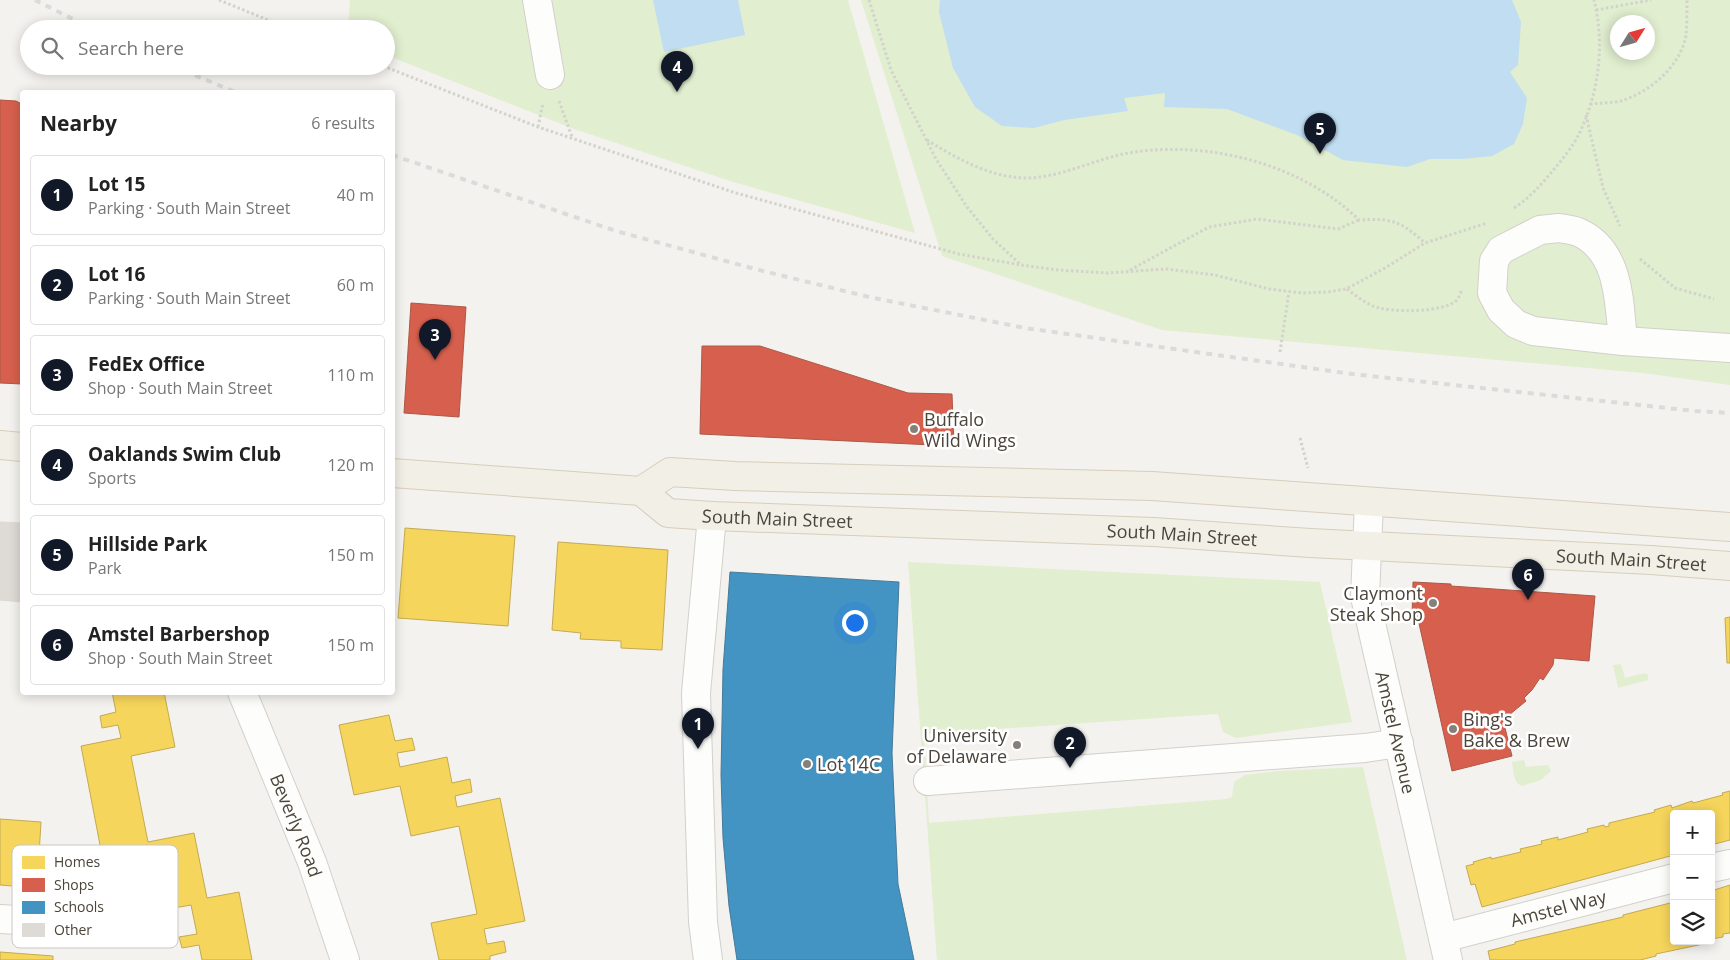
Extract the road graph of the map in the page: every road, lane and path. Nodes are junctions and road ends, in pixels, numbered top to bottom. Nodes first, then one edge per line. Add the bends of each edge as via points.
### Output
1 (219, 0) edge
2 (537, 0) edge
3 (869, 0) edge
4 (1594, 0) edge
5 (1651, 0) edge
6 (1687, 0) edge
7 (1596, 10) junction
8 (268, 20) edge
9 (395, 71) edge
10 (550, 75) joint
11 (1590, 104) junction
12 (1586, 115) junction
13 (572, 137) junction
14 (926, 140) junction
15 (1508, 212) dead end
16 (1359, 220) junction
17 (1494, 220) dead end
18 (1486, 223) junction
19 (1483, 229) dead end
20 (1624, 233) dead end
21 (1425, 243) junction
22 (1638, 254) dead end
23 (1021, 265) junction
24 (1128, 272) junction
25 (1465, 282) dead end
26 (1346, 289) junction
27 (1289, 292) junction
28 (1714, 299) dead end
29 (1623, 341) junction
30 (1730, 348) edge
31 (1280, 352) dead end
32 (1300, 438) dead end
33 (0, 445) edge
34 (20, 447) edge
35 (395, 473) edge
36 (1311, 476) dead end
37 (641, 491) junction
38 (1369, 502) junction
39 (712, 516) junction
40 (1730, 527) edge
41 (1367, 546) junction
42 (1730, 566) edge
43 (243, 695) edge
44 (1398, 743) junction
45 (928, 781) dead end
46 (1730, 864) edge
47 (1715, 867) edge
48 (1670, 879) edge
49 (1446, 949) edge
50 (345, 960) edge
51 (708, 960) edge

1 - 8 path
2 - 10 street
3 - 14 path via 892,70
4 - 7 path
5 - 7 path
6 - 11 path via 1685,36 1676,59 1660,80 1621,100
7 - 11 path via 1600,50 1595,92
9 - 13 path via 538,127
10 - 13 path
11 - 12 path
12 - 15 path via 1579,134 1560,162 1538,189
12 - 20 path via 1603,188
13 - 23 path via 692,179 820,217 959,254
14 - 16 path via 960,160 1024,178 1052,176 1134,152 1223,153 1276,168 1311,183 1343,204
14 - 23 path via 967,207 993,240
16 - 21 path via 1383,219 1398,223
16 - 24 path via 1338,229 1257,219 1210,227
17 - 18 path
18 - 19 path
18 - 21 path
21 - 26 path
22 - 28 path via 1642,262 1675,288
23 - 24 path via 1058,270
24 - 27 path via 1166,269 1215,275
25 - 26 path via 1458,300 1428,310 1375,307
26 - 27 path
27 - 31 path
29 - 29 street via 1613,272 1593,241 1577,232 1559,228 1540,230 1501,250 1494,261 1492,293 1501,310 1516,324 1533,331
29 - 30 street
32 - 36 path
33 - 34 main road
35 - 37 main road
37 - 38 main road via 670,472 1152,486
37 - 39 main road, South Main Street via 668,513
38 - 40 main road
38 - 41 street, Amstel Avenue
39 - 41 main road, South Main Street via 1099,529
39 - 51 street via 696,693 703,922
41 - 42 main road, South Main Street
41 - 44 street, Amstel Avenue via 1365,597
43 - 50 street, Beverly Road via 312,862
44 - 45 street
44 - 49 street, Amstel Avenue
46 - 47 street
48 - 49 street, Amstel Way

